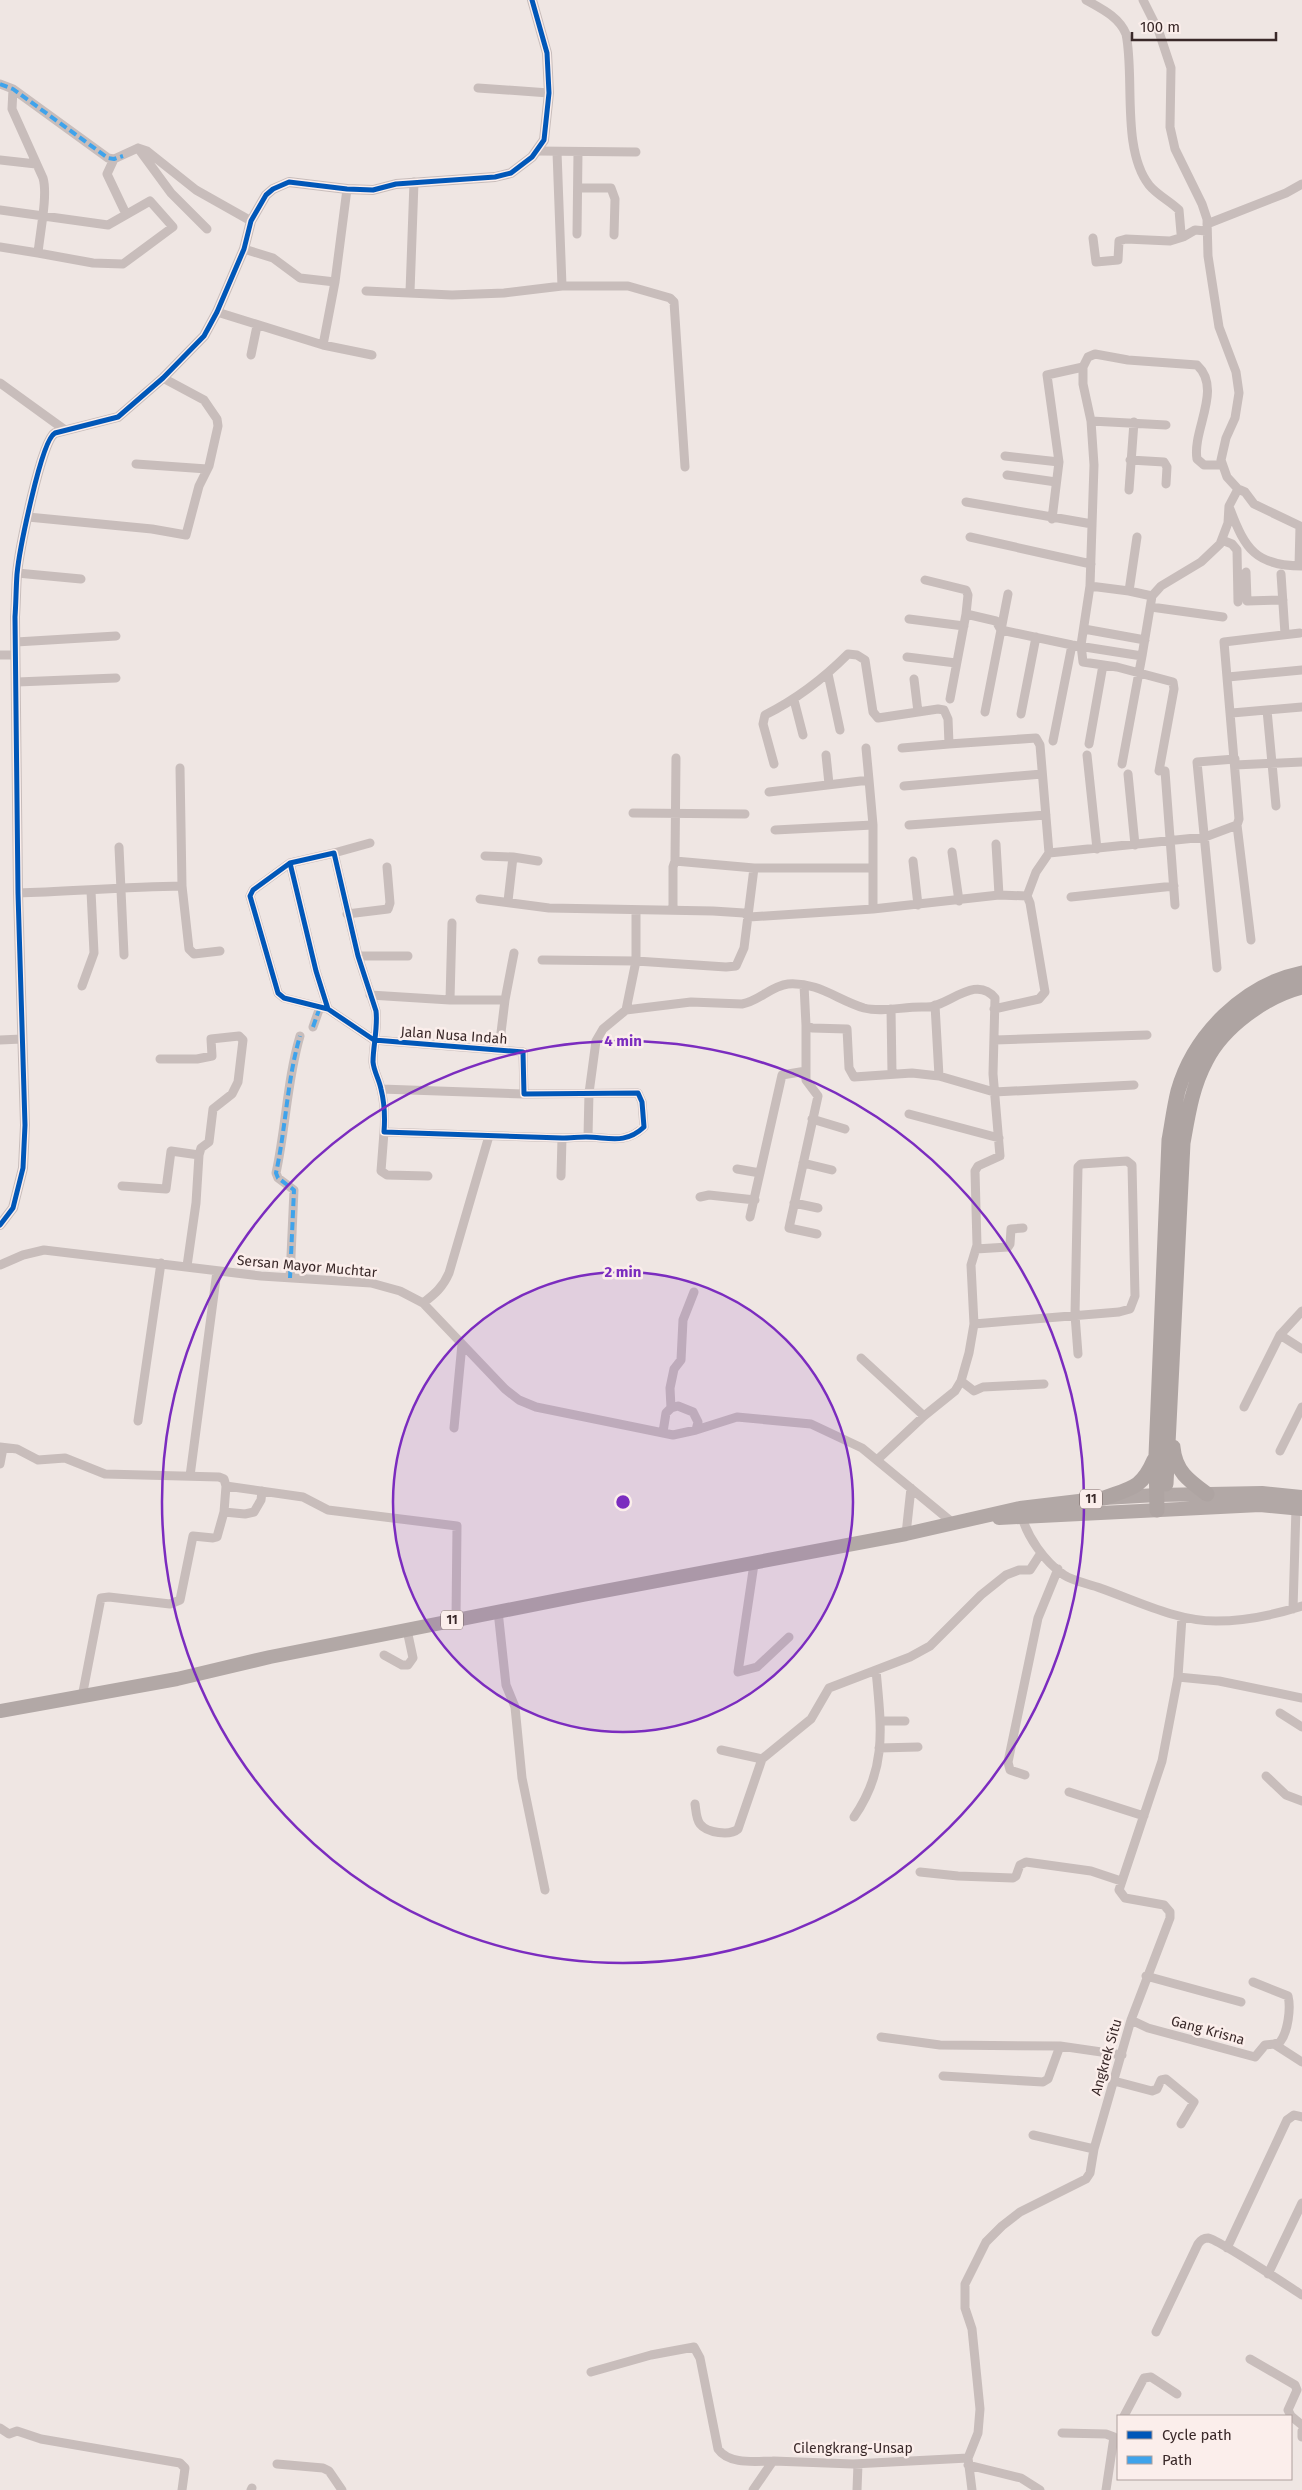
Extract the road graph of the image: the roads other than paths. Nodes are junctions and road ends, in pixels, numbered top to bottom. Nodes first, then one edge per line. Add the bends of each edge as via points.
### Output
1 (532, 0) edge
2 (1086, 0) edge
3 (1143, 0) edge
4 (0, 84) edge
5 (478, 88) dead end
6 (13, 89) junction
7 (549, 93) junction
8 (138, 148) junction
9 (538, 152) junction
10 (557, 152) junction
11 (578, 152) junction
12 (636, 152) dead end
13 (119, 158) junction
14 (0, 160) edge
15 (36, 164) junction
16 (414, 182) junction
17 (1302, 184) edge
18 (578, 188) junction
19 (347, 189) junction
20 (0, 210) edge
21 (126, 214) junction
22 (41, 216) junction
23 (251, 221) junction
24 (1207, 228) junction
25 (208, 229) dead end
26 (577, 234) dead end
27 (614, 235) dead end
28 (1183, 237) junction
29 (1093, 238) dead end
30 (0, 247) edge
31 (244, 248) junction
32 (38, 253) junction
33 (335, 282) junction
34 (562, 286) junction
35 (366, 291) dead end
36 (410, 292) junction
37 (217, 312) junction
38 (257, 326) junction
39 (323, 345) junction
40 (251, 355) dead end
41 (372, 355) dead end
42 (1083, 367) junction
43 (163, 378) junction
44 (0, 383) edge
45 (1091, 420) junction
46 (1134, 422) junction
47 (1166, 425) dead end
48 (65, 430) junction
49 (1006, 456) dead end
50 (1130, 460) junction
51 (1059, 462) junction
52 (136, 464) dead end
53 (1222, 465) junction
54 (685, 467) dead end
55 (207, 469) junction
56 (1007, 475) dead end
57 (1056, 482) junction
58 (1166, 484) dead end
59 (1238, 489) junction
60 (1128, 490) dead end
61 (966, 502) dead end
62 (1229, 506) junction
63 (28, 517) junction
64 (1052, 519) junction
65 (1092, 524) junction
66 (1301, 526) edge
67 (970, 537) dead end
68 (1137, 537) dead end
69 (1222, 540) junction
70 (1091, 564) junction
71 (1300, 566) edge
72 (1246, 572) dead end
73 (17, 573) junction
74 (1281, 574) dead end
75 (81, 579) dead end
76 (925, 580) dead end
77 (1090, 586) junction
78 (1129, 591) junction
79 (1008, 594) dead end
80 (1152, 596) junction
81 (1283, 600) junction
82 (1238, 602) dead end
83 (1151, 607) junction
84 (966, 614) junction
85 (909, 618) dead end
86 (1223, 618) dead end
87 (964, 626) junction
88 (1084, 629) junction
89 (1001, 630) junction
90 (1300, 633) dead end
91 (1285, 634) junction
92 (116, 636) dead end
93 (1036, 637) junction
94 (1145, 640) junction
95 (16, 642) junction
96 (1076, 645) junction
97 (0, 655) edge
98 (15, 655) junction
99 (1142, 656) junction
100 (907, 657) dead end
101 (956, 663) junction
102 (1103, 665) junction
103 (1302, 670) edge
104 (828, 674) junction
105 (1138, 674) junction
106 (1228, 677) junction
107 (116, 678) dead end
108 (914, 678) dead end
109 (17, 682) junction
110 (950, 699) dead end
111 (794, 700) junction
112 (1302, 707) edge
113 (1268, 710) junction
114 (918, 712) junction
115 (985, 712) dead end
116 (1232, 713) junction
117 (1021, 714) dead end
118 (840, 730) dead end
119 (803, 735) dead end
120 (1053, 741) dead end
121 (948, 744) junction
122 (1089, 744) dead end
123 (866, 748) dead end
124 (902, 748) dead end
125 (826, 755) dead end
126 (1088, 755) dead end
127 (676, 758) dead end
128 (1235, 762) junction
129 (1302, 762) edge
130 (1272, 763) junction
131 (774, 764) dead end
132 (1122, 764) dead end
133 (180, 768) dead end
134 (1042, 774) junction
135 (1128, 774) dead end
136 (869, 780) junction
137 (830, 784) junction
138 (904, 786) dead end
139 (769, 792) dead end
140 (1276, 806) dead end
141 (632, 813) dead end
142 (674, 813) junction
143 (745, 814) dead end
144 (1046, 815) junction
145 (873, 825) junction
146 (909, 825) dead end
147 (1237, 825) junction
148 (775, 830) dead end
149 (1203, 837) junction
150 (1170, 842) junction
151 (370, 843) dead end
152 (996, 844) dead end
153 (1135, 845) junction
154 (119, 847) dead end
155 (1097, 849) junction
156 (952, 852) dead end
157 (334, 853) junction
158 (1049, 853) junction
159 (485, 856) dead end
160 (513, 857) junction
161 (538, 861) dead end
162 (675, 861) junction
163 (913, 861) dead end
164 (290, 863) junction
165 (387, 867) dead end
166 (754, 868) junction
167 (873, 868) junction
168 (121, 886) junction
169 (182, 886) junction
170 (1174, 886) junction
171 (91, 891) junction
172 (18, 893) junction
173 (999, 896) junction
174 (1026, 896) junction
175 (1071, 897) dead end
176 (480, 899) dead end
177 (508, 901) junction
178 (959, 901) junction
179 (918, 905) junction
180 (1175, 905) dead end
181 (873, 909) junction
182 (673, 910) junction
183 (636, 911) junction
184 (347, 914) junction
185 (749, 917) junction
186 (452, 923) dead end
187 (1251, 940) dead end
188 (220, 951) dead end
189 (514, 953) dead end
190 (124, 955) dead end
191 (358, 956) junction
192 (408, 956) dead end
193 (542, 960) dead end
194 (636, 961) junction
195 (1217, 968) dead end
196 (1302, 973) edge
197 (804, 985) junction
198 (82, 986) dead end
199 (1302, 987) edge
200 (370, 995) junction
201 (450, 1000) junction
202 (505, 1000) junction
203 (935, 1005) junction
204 (324, 1008) junction
205 (891, 1009) junction
206 (994, 1009) junction
207 (626, 1010) junction
208 (315, 1022) dead end
209 (806, 1025) junction
210 (1147, 1035) dead end
211 (300, 1036) dead end
212 (0, 1040) edge
213 (22, 1040) junction
214 (374, 1040) junction
215 (995, 1040) junction
216 (499, 1049) junction
217 (160, 1059) dead end
218 (806, 1071) junction
219 (892, 1073) junction
220 (939, 1076) junction
221 (1134, 1085) dead end
222 (381, 1089) junction
223 (994, 1092) junction
224 (589, 1093) junction
225 (524, 1094) junction
226 (909, 1114) dead end
227 (812, 1119) junction
228 (846, 1129) dead end
229 (384, 1132) junction
230 (489, 1136) junction
231 (588, 1136) junction
232 (562, 1138) junction
233 (999, 1138) junction
234 (199, 1155) junction
235 (803, 1163) junction
236 (737, 1168) dead end
237 (832, 1170) dead end
238 (760, 1173) junction
239 (428, 1176) dead end
240 (561, 1176) dead end
241 (122, 1186) dead end
242 (700, 1197) dead end
243 (754, 1200) junction
244 (794, 1203) junction
245 (818, 1208) dead end
246 (750, 1218) dead end
247 (0, 1225) edge
248 (1023, 1228) dead end
249 (817, 1234) dead end
250 (976, 1249) junction
251 (161, 1263) junction
252 (0, 1265) edge
253 (187, 1266) junction
254 (217, 1271) junction
255 (290, 1278) junction
256 (694, 1292) dead end
257 (423, 1303) junction
258 (1302, 1311) edge
259 (1075, 1315) junction
260 (974, 1324) junction
261 (1280, 1335) junction
262 (462, 1344) junction
263 (1302, 1349) edge
264 (1078, 1354) dead end
265 (861, 1358) dead end
266 (962, 1381) junction
267 (1044, 1384) dead end
268 (1169, 1401) junction
269 (1302, 1407) edge
270 (671, 1408) junction
271 (1244, 1408) dead end
272 (924, 1416) junction
273 (138, 1421) dead end
274 (454, 1428) dead end
275 (696, 1430) junction
276 (663, 1432) junction
277 (2, 1448) edge
278 (1280, 1451) dead end
279 (1156, 1455) junction
280 (877, 1460) junction
281 (0, 1464) edge
282 (190, 1476) junction
283 (226, 1486) junction
284 (911, 1488) junction
285 (262, 1491) junction
286 (1207, 1494) junction
287 (1104, 1498) junction
288 (1161, 1503) junction
289 (1300, 1504) edge
290 (224, 1512) junction
291 (1021, 1513) junction
292 (953, 1523) junction
293 (906, 1534) junction
294 (1041, 1553) junction
295 (754, 1564) junction
296 (1058, 1569) junction
297 (1302, 1606) edge
298 (1293, 1609) junction
299 (498, 1611) junction
300 (1182, 1617) junction
301 (456, 1619) junction
302 (407, 1630) junction
303 (789, 1637) dead end
304 (384, 1655) dead end
305 (876, 1670) junction
306 (1178, 1677) junction
307 (82, 1696) junction
308 (1302, 1698) edge
309 (0, 1712) edge
310 (1280, 1712) dead end
311 (880, 1721) junction
312 (905, 1722) dead end
313 (1302, 1727) edge
314 (918, 1747) dead end
315 (879, 1748) junction
316 (721, 1750) dead end
317 (762, 1759) junction
318 (1024, 1775) dead end
319 (1266, 1776) dead end
320 (1069, 1792) dead end
321 (1302, 1801) edge
322 (695, 1804) dead end
323 (854, 1816) dead end
324 (1144, 1816) junction
325 (920, 1872) dead end
326 (1121, 1881) junction
327 (545, 1890) dead end
328 (1146, 1976) junction
329 (1252, 1982) dead end
330 (1241, 2002) dead end
331 (1131, 2020) junction
332 (881, 2037) dead end
333 (1274, 2044) junction
334 (1060, 2046) junction
335 (1122, 2055) junction
336 (1302, 2062) edge
337 (943, 2076) dead end
338 (1114, 2081) junction
339 (1302, 2117) edge
340 (1181, 2124) dead end
341 (1033, 2135) dead end
342 (1094, 2149) junction
343 (1302, 2203) edge
344 (1227, 2248) junction
345 (1268, 2274) junction
346 (1302, 2295) edge
347 (1156, 2332) dead end
348 (1250, 2359) dead end
349 (591, 2372) dead end
350 (1177, 2394) dead end
351 (1125, 2415) edge
352 (1290, 2415) edge
353 (1292, 2417) edge
354 (1302, 2425) edge
355 (0, 2428) edge
356 (1302, 2431) edge
357 (1062, 2433) dead end
358 (1116, 2433) edge
359 (1302, 2437) edge
360 (773, 2461) junction
361 (968, 2462) junction
362 (277, 2464) dead end
363 (858, 2464) junction
364 (182, 2490) edge
365 (342, 2490) edge
366 (753, 2490) edge
367 (857, 2490) edge
368 (972, 2490) edge
369 (1040, 2490) edge
370 (1106, 2490) edge

1 - 7 street via 547,53
2 - 28 street via 1112,15 1124,27 1137,159 1148,184 1179,210
3 - 24 street via 1167,50 1171,68 1170,128 1174,148 1202,204
4 - 6 street
5 - 7 street
6 - 13 street via 108,158
6 - 15 street via 12,109
7 - 9 street via 544,140
8 - 13 street
8 - 23 street via 147,150 196,190
8 - 25 street via 171,193
9 - 10 street
9 - 16 street via 511,172 495,177
10 - 11 street
10 - 34 street
11 - 12 street
11 - 18 street
13 - 21 street via 107,174
14 - 15 street
15 - 22 street via 46,190
16 - 19 street via 374,190
16 - 36 street
17 - 24 street
18 - 26 street
18 - 27 street via 611,188 615,199
19 - 23 street via 289,182 266,194
19 - 33 street
20 - 22 street
21 - 22 street via 108,225
21 - 32 street via 150,201 173,228 123,264
22 - 32 street
23 - 31 street
24 - 28 street
24 - 53 street via 1220,327 1236,372 1239,393 1235,418 1221,453
28 - 29 street via 1170,241 1126,238 1119,241 1118,260 1096,262
30 - 32 street
31 - 33 street via 273,258 300,278
31 - 37 street
33 - 39 street
34 - 36 street via 504,294
34 - 54 street via 628,286 674,302
35 - 36 street
37 - 38 street
37 - 43 street via 204,336
38 - 39 street
38 - 40 street
39 - 41 street
42 - 45 street via 1083,384
42 - 51 street via 1047,375
42 - 53 street via 1088,357 1095,354 1197,365 1205,374 1207,388 1197,459 1204,464
43 - 48 street via 118,417
43 - 55 street via 204,400 217,419 216,437
44 - 48 street
45 - 46 street
45 - 65 street via 1094,464
46 - 47 street
46 - 50 street
48 - 63 street via 49,438
49 - 51 street
50 - 58 street via 1164,462 1167,467
50 - 60 street
51 - 57 street
52 - 55 street
53 - 59 street via 1226,477
55 - 63 street via 198,486 186,535
56 - 57 street
57 - 64 street
59 - 62 street
59 - 66 street via 1246,492 1254,504
61 - 64 street
62 - 69 street
62 - 71 street via 1252,551 1272,564
63 - 73 street
64 - 65 street
65 - 70 street
66 - 71 street
67 - 70 street
68 - 78 street
69 - 80 street via 1201,562 1161,586
69 - 82 street via 1237,550
70 - 77 street
72 - 81 street via 1247,601
73 - 75 street
73 - 95 street
74 - 81 street
76 - 84 street via 966,590
77 - 78 street
77 - 88 street
78 - 80 street
79 - 89 street
80 - 83 street
81 - 91 street
83 - 86 street
83 - 94 street
84 - 87 street
84 - 89 street via 996,621
85 - 87 street
87 - 101 street
88 - 94 street
88 - 96 street
89 - 93 street
89 - 115 street
90 - 91 street
91 - 106 street via 1224,642
92 - 95 street
93 - 96 street
93 - 117 street
94 - 99 street
95 - 98 street
96 - 99 street
96 - 102 street via 1083,662
96 - 120 street
97 - 98 street
98 - 109 street
99 - 105 street
100 - 101 street
101 - 110 street
102 - 105 street
102 - 122 street
103 - 106 street
104 - 111 street
104 - 114 street via 848,654 857,655 865,660 873,712 878,718
104 - 118 street
105 - 132 street
105 - 150 street via 1167,678 1174,685 1162,771
106 - 116 street
107 - 109 street
108 - 114 street
109 - 172 street
111 - 119 street
111 - 131 street via 765,715 763,724
112 - 113 street
113 - 116 street
113 - 130 street
114 - 121 street via 944,710 948,719
116 - 128 street
121 - 124 street
121 - 134 street via 1036,738 1040,745
123 - 136 street
125 - 137 street
126 - 155 street
127 - 142 street
128 - 130 street
128 - 147 street
128 - 149 street via 1197,762
129 - 130 street
130 - 140 street
133 - 169 street
134 - 138 street
134 - 144 street
135 - 153 street
136 - 137 street
136 - 145 street
137 - 139 street
141 - 142 street
142 - 143 street
142 - 162 street
144 - 146 street
144 - 158 street
145 - 148 street
145 - 167 street
147 - 149 street
147 - 187 street
149 - 150 street
149 - 195 street
150 - 153 street
150 - 170 street
151 - 157 street
152 - 173 street
153 - 155 street
154 - 168 street
155 - 158 street
156 - 178 street
157 - 164 street
157 - 184 street
158 - 174 street via 1036,872
159 - 160 street
160 - 161 street
160 - 177 street
162 - 166 street
162 - 182 street
163 - 179 street
164 - 204 street
164 - 204 street via 253,890 250,900 278,994
165 - 184 street via 388,909
166 - 167 street
166 - 185 street
167 - 181 street
168 - 169 street
168 - 171 street
168 - 190 street
169 - 188 street via 189,949 194,954
170 - 175 street
170 - 180 street
171 - 172 street
171 - 198 street via 94,953
172 - 213 street
173 - 174 street
173 - 178 street
174 - 206 street via 1030,903 1045,992 1039,999
176 - 177 street
177 - 183 street via 549,908
178 - 179 street
179 - 181 street
181 - 185 street
182 - 183 street
182 - 185 street via 744,913
183 - 194 street
184 - 191 street
185 - 194 street via 744,948 736,966
186 - 201 street
189 - 202 street
191 - 192 street
191 - 200 street
193 - 194 street
194 - 207 street
196 - 279 highway via 1266,986 1239,1002 1221,1018 1196,1050 1178,1090 1169,1140
197 - 205 street via 821,988 865,1008
197 - 207 street via 776,987 742,1004 691,1002
197 - 209 street
199 - 268 highway via 1273,998 1228,1032 1206,1060 1192,1096 1183,1143
200 - 201 street
200 - 214 street via 377,1016
201 - 202 street
202 - 216 street
203 - 205 street
203 - 206 street via 962,992 984,990 995,998
203 - 220 street
204 - 208 street
204 - 214 street
205 - 219 street
206 - 215 street
207 - 224 street via 598,1035
209 - 218 street
209 - 219 street via 847,1029 849,1068 854,1077
210 - 215 street
211 - 255 street via 293,1061 276,1173 294,1190
212 - 213 street
213 - 247 street via 23,1168 13,1208
214 - 216 street, Jalan Nusa Indah
214 - 222 street via 374,1073
215 - 223 street
216 - 225 street, Jalan Nusa Indah via 525,1054
217 - 234 street via 212,1056 211,1039 239,1036 243,1040 238,1082 232,1094 213,1109 209,1142 201,1148
218 - 227 street via 806,1080 818,1096
218 - 238 street via 782,1075
219 - 220 street
220 - 223 street
221 - 223 street
222 - 225 street
222 - 229 street
223 - 233 street
224 - 225 street
224 - 231 street
224 - 231 street via 638,1093 644,1127 615,1140
226 - 233 street
227 - 228 street
227 - 235 street
229 - 230 street
229 - 239 street via 381,1171 387,1175
230 - 232 street
230 - 257 street via 449,1273 444,1284
231 - 232 street
232 - 240 street
233 - 250 street via 999,1158 978,1166 975,1171
234 - 241 street via 171,1151 166,1189
234 - 253 street
235 - 237 street
235 - 244 street
236 - 238 street
238 - 243 street
242 - 243 street
243 - 246 street
244 - 245 street
244 - 249 street via 789,1228
248 - 250 street via 1011,1229 1009,1246
250 - 260 street via 971,1265
251 - 252 street, Sersan Mayor Muchtar via 44,1250
251 - 253 street, Sersan Mayor Muchtar
251 - 273 street
253 - 254 street, Sersan Mayor Muchtar
254 - 255 street, Sersan Mayor Muchtar
254 - 282 street
255 - 257 street, Sersan Mayor Muchtar via 371,1283 400,1291
256 - 270 street via 683,1320 681,1360 674,1369 670,1388
257 - 262 street, Sersan Mayor Muchtar
258 - 261 street
259 - 259 street via 1126,1311 1134,1303 1132,1165 1127,1160 1081,1164 1078,1167
259 - 260 street
259 - 264 street
260 - 266 street
261 - 263 street
261 - 271 street
262 - 274 street
262 - 276 street, Sersan Mayor Muchtar via 505,1389 528,1404
265 - 272 street
266 - 267 street via 974,1391 983,1387
266 - 272 street via 955,1391
268 - 286 highway via 1174,1460 1184,1477
268 - 288 highway
269 - 278 street
270 - 275 street via 678,1406 693,1412 698,1422
270 - 276 street via 666,1413
272 - 280 street
275 - 276 street, Sersan Mayor Muchtar via 672,1435
275 - 280 street, Sersan Mayor Muchtar via 737,1417 810,1424 835,1434
277 - 281 street
277 - 282 street via 17,1449 38,1460 65,1458 105,1474
279 - 287 highway via 1146,1477 1135,1486
279 - 288 highway
280 - 284 street, Sersan Mayor Muchtar
282 - 283 street via 219,1477 224,1479
283 - 285 street
283 - 290 street
284 - 292 street, Sersan Mayor Muchtar
284 - 293 street
285 - 290 street via 254,1512
285 - 301 street via 303,1497 328,1510 457,1526
286 - 288 highway, 11
286 - 289 highway, 11 via 1262,1493
287 - 288 highway, 11
287 - 291 highway, 11
288 - 289 highway, 11
288 - 291 highway, 11
289 - 298 street
290 - 307 street via 217,1537 193,1536 191,1539 180,1600 170,1604 101,1598
291 - 292 highway, 11
291 - 294 street
292 - 293 highway, 11
293 - 295 highway, 11
294 - 296 street
294 - 305 street via 1030,1570 1006,1575 981,1595 930,1646
295 - 299 highway, 11
295 - 303 street via 738,1672 757,1667
296 - 300 street via 1064,1575
296 - 318 street via 1038,1618 1008,1762 1010,1770
297 - 298 street
298 - 300 street via 1239,1621
299 - 301 highway, 11
299 - 327 street via 506,1685 516,1707 522,1778
300 - 306 street
301 - 302 highway, 11
302 - 304 street via 413,1658 408,1665
302 - 307 highway, 11
305 - 311 street
305 - 317 street via 829,1688 811,1719
306 - 308 street via 1219,1681
306 - 324 street via 1162,1761
307 - 309 highway, 11
310 - 313 street
311 - 312 street
311 - 315 street
314 - 315 street
315 - 323 street via 879,1762 867,1797
316 - 317 street
317 - 322 street via 738,1829 734,1832 728,1834 702,1826 698,1822
319 - 321 street via 1286,1795
320 - 324 street
324 - 326 street
325 - 326 street via 1013,1878 1020,1865 1026,1862 1091,1871
326 - 328 street, Angkrek Situ via 1121,1896 1138,1902 1164,1904 1170,1912
328 - 330 street
328 - 331 street, Angkrek Situ
329 - 333 street via 1288,1996 1290,2002 1284,2037
331 - 333 street, Gang Krisna via 1148,2028 1255,2057 1265,2045
331 - 335 street, Angkrek Situ
332 - 334 street via 940,2045
333 - 336 street
334 - 335 street
334 - 337 street via 1048,2079 1043,2082
335 - 338 street, Angkrek Situ
338 - 340 street via 1152,2091 1166,2079 1194,2102
338 - 342 street, Angkrek Situ
339 - 344 street via 1294,2115 1287,2120
341 - 342 street
342 - 361 street, Angkrek Situ via 1086,2180 1020,2212 986,2242 972,2266 965,2284 965,2308 972,2329 980,2409 978,2433
343 - 345 street
344 - 345 street
344 - 347 street via 1209,2238 1201,2240
345 - 346 street
348 - 352 street via 1295,2385 1297,2390 1288,2410
349 - 360 street, Cilengkrang-Unsap via 694,2347 700,2358 718,2449 729,2458
350 - 351 street via 1151,2377 1144,2378
353 - 354 street
355 - 364 street via 8,2434 17,2432 180,2463 185,2468
356 - 359 street
357 - 358 street
358 - 370 street
360 - 363 street, Cilengkrang-Unsap
360 - 366 street
361 - 363 street, Cilengkrang-Unsap
361 - 368 street
361 - 369 street, Cilengkrang-Unsap via 1021,2478
362 - 365 street via 329,2471
363 - 367 street

